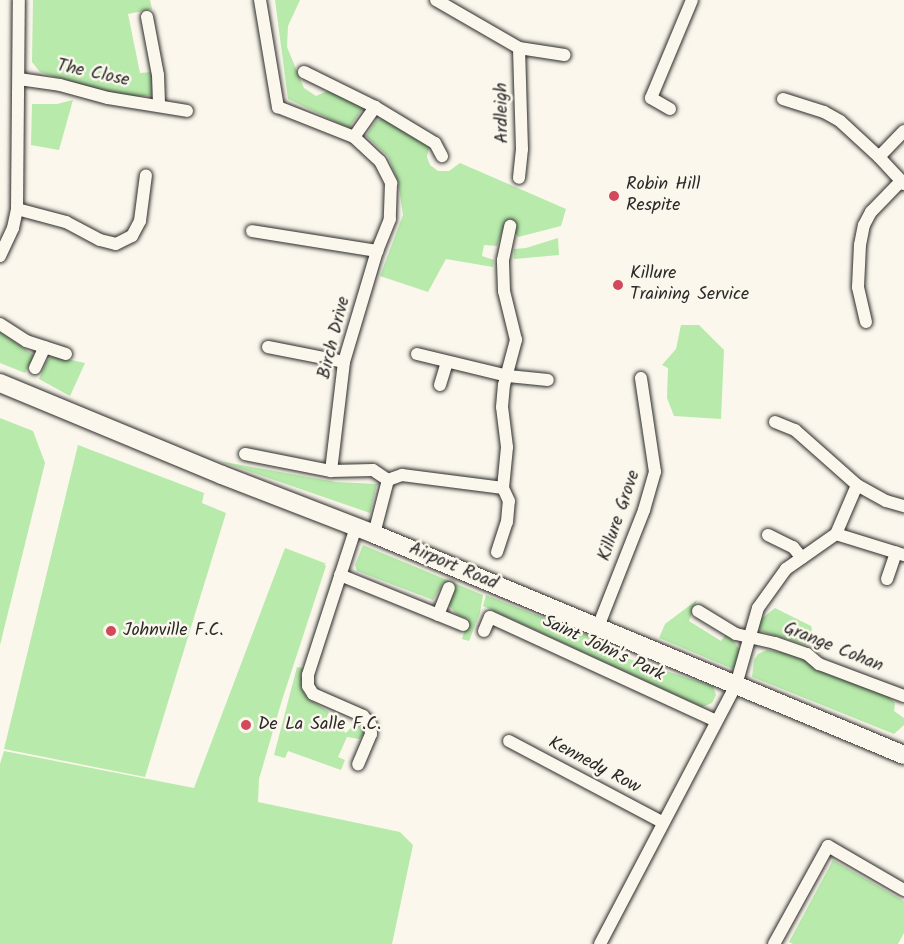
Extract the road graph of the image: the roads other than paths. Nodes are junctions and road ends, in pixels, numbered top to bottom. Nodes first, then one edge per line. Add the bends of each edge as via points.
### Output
1 (18, 0) edge
2 (260, 0) edge
3 (436, 0) edge
4 (692, 0) edge
5 (147, 17) dead end
6 (519, 48) junction
7 (564, 55) dead end
8 (304, 72) dead end
9 (20, 79) junction
10 (783, 99) dead end
11 (159, 105) junction
12 (375, 107) junction
13 (670, 109) dead end
14 (186, 111) dead end
15 (904, 131) edge
16 (354, 137) junction
17 (442, 156) dead end
18 (879, 157) junction
19 (146, 175) dead end
20 (519, 178) dead end
21 (902, 182) edge
22 (17, 210) junction
23 (510, 226) dead end
24 (252, 231) dead end
25 (377, 251) junction
26 (0, 256) edge
27 (866, 322) dead end
28 (0, 324) edge
29 (45, 347) junction
30 (268, 347) dead end
31 (66, 354) dead end
32 (417, 354) dead end
33 (344, 362) junction
34 (447, 362) junction
35 (35, 368) dead end
36 (508, 376) junction
37 (641, 378) dead end
38 (548, 380) dead end
39 (0, 384) edge
40 (440, 384) dead end
41 (775, 422) dead end
42 (245, 454) dead end
43 (331, 471) junction
44 (388, 480) junction
45 (857, 484) junction
46 (503, 488) junction
47 (904, 506) edge
48 (356, 527) junction
49 (374, 534) junction
50 (836, 534) junction
51 (768, 535) dead end
52 (497, 552) dead end
53 (900, 554) edge
54 (802, 558) junction
55 (340, 575) junction
56 (887, 579) dead end
57 (449, 588) dead end
58 (698, 611) dead end
59 (438, 615) junction
60 (463, 625) dead end
61 (598, 627) junction
62 (484, 632) dead end
63 (748, 636) junction
64 (736, 685) junction
65 (904, 696) edge
66 (716, 721) junction
67 (509, 741) dead end
68 (904, 755) edge
69 (358, 764) dead end
70 (663, 822) junction
71 (904, 890) edge
72 (600, 944) edge
73 (774, 944) edge

1 - 9 street
2 - 16 street via 278,107
3 - 6 street
4 - 13 street via 651,98
5 - 11 street, The Close via 158,75
6 - 7 street
6 - 20 street, Ardleigh
8 - 12 street
9 - 11 street, The Close
9 - 22 street
10 - 18 street via 840,121
11 - 14 street, The Close
12 - 16 street
12 - 17 street via 435,144
15 - 18 street
16 - 25 street, Birch Drive via 380,161 391,183 390,219
18 - 21 street
19 - 22 street via 140,221 132,236 116,244 66,222
21 - 27 street via 871,212 864,225 858,288
22 - 26 street
23 - 36 street via 503,260 504,291 516,340
24 - 25 street
25 - 33 street, Birch Drive
28 - 29 street via 18,337
29 - 31 street
29 - 35 street
30 - 33 street
32 - 34 street
33 - 43 street, Birch Drive
34 - 36 street
34 - 40 street
36 - 38 street
36 - 46 street via 502,407 507,447
37 - 61 street, Killure Grove via 655,472
39 - 48 main road, Airport Road
41 - 45 street via 795,430
42 - 43 street
43 - 44 street via 373,470
44 - 46 street via 402,475
44 - 49 street
45 - 47 street via 886,501
45 - 50 street
46 - 52 street via 509,501
48 - 49 main road, Airport Road
48 - 55 street
49 - 61 main road, Airport Road
50 - 53 street
50 - 54 street
51 - 54 street via 793,547
53 - 56 street
54 - 63 street via 786,569 758,608
55 - 59 street
55 - 69 street via 308,675 308,686 322,700 363,716 370,724 371,734
57 - 59 street
58 - 63 street, Grange Cohan via 736,634
59 - 60 street
61 - 64 main road, Airport Road
62 - 66 street, Saint John's Park via 490,617
63 - 64 street
63 - 65 street, Grange Cohan via 807,654 819,664
64 - 66 street
64 - 68 main road, Airport Road
66 - 70 street
67 - 70 street, Kennedy Row
70 - 72 street
71 - 73 street via 828,846

